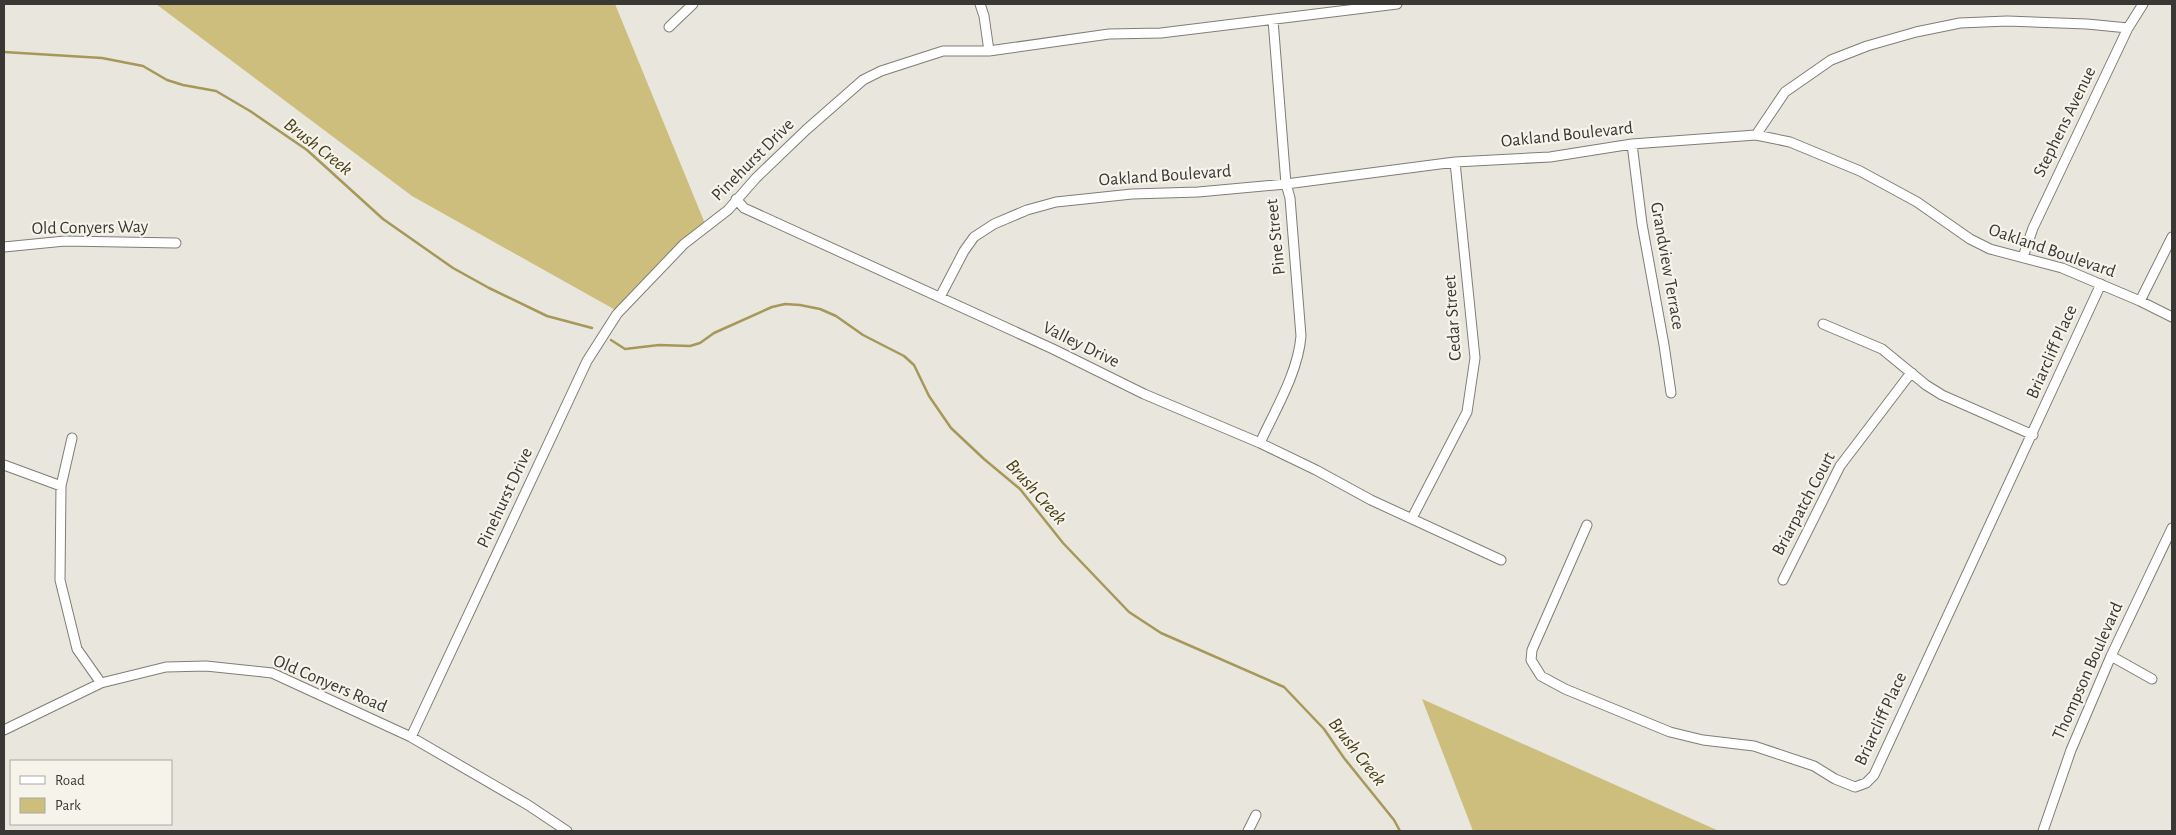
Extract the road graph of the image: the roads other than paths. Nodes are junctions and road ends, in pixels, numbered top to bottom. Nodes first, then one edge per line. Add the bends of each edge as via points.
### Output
1 (694, 4) edge
2 (980, 4) edge
3 (1397, 4) edge
4 (2143, 4) edge
5 (1273, 20) junction
6 (669, 27) dead end
7 (2128, 28) junction
8 (989, 51) junction
9 (1756, 135) junction
10 (1632, 144) junction
11 (1454, 162) junction
12 (1286, 184) junction
13 (736, 199) junction
14 (2172, 238) edge
15 (176, 243) dead end
16 (4, 247) edge
17 (2023, 257) junction
18 (2101, 284) junction
19 (940, 297) junction
20 (2140, 301) junction
21 (2172, 317) edge
22 (1823, 324) dead end
23 (1912, 373) junction
24 (1671, 393) dead end
25 (2033, 435) junction
26 (72, 438) dead end
27 (1260, 443) junction
28 (4, 465) edge
29 (61, 486) junction
30 (1412, 518) junction
31 (1586, 525) dead end
32 (2172, 528) edge
33 (1501, 560) dead end
34 (1783, 580) dead end
35 (2111, 656) junction
36 (2152, 679) dead end
37 (101, 683) junction
38 (4, 730) edge
39 (410, 737) junction
40 (1256, 815) dead end
41 (567, 831) edge
42 (1248, 831) edge
43 (2043, 831) edge

1 - 6 street
2 - 8 street
3 - 5 street, Pinehurst Drive
4 - 7 street, Stephens Avenue
5 - 8 street, Pinehurst Drive via 1160,33 1109,34
5 - 12 street, Pine Street
7 - 9 street via 2007,21 1960,24 1875,44 1830,60 1784,92
7 - 17 street, Stephens Avenue via 2033,228
8 - 13 street, Pinehurst Drive via 943,51 863,80
9 - 10 street, Oakland Boulevard
9 - 17 street, Oakland Boulevard via 1790,142 1860,171 1917,202 1970,239 1990,249
10 - 11 street, Oakland Boulevard via 1550,157
10 - 24 street, Grandview Terrace
11 - 12 street, Oakland Boulevard
11 - 30 street, Cedar Street via 1475,358 1466,412
12 - 19 street, Oakland Boulevard via 1079,198 1027,210 994,224 974,237
12 - 27 street, Pine Street via 1296,265 1300,349
13 - 19 street, Valley Drive via 744,208
13 - 39 street, Pinehurst Drive via 728,210 684,244 648,279 616,314 587,361
14 - 20 street
15 - 16 street, Old Conyers Way via 65,241
17 - 18 street, Oakland Boulevard
18 - 20 street, Oakland Boulevard
18 - 25 street, Briarcliff Place
19 - 27 street, Valley Drive via 1144,394
20 - 21 street, Oakland Boulevard
22 - 23 street via 1882,349
23 - 25 street via 1942,395
23 - 34 street, Briarpatch Court via 1840,466
25 - 31 street, Briarcliff Place via 1874,775 1855,787 1814,766 1754,746 1670,732 1565,690 1542,676 1531,660 1532,650
26 - 29 street
27 - 30 street, Valley Drive
28 - 29 street
29 - 37 street via 60,580 77,649
30 - 33 street, Valley Drive
32 - 35 street, Thompson Boulevard
35 - 36 street
35 - 43 street, Thompson Boulevard via 2071,750
37 - 38 street, Old Conyers Road
37 - 39 street, Old Conyers Road via 166,667 206,666 272,673
39 - 41 street, Old Conyers Road
40 - 42 street

